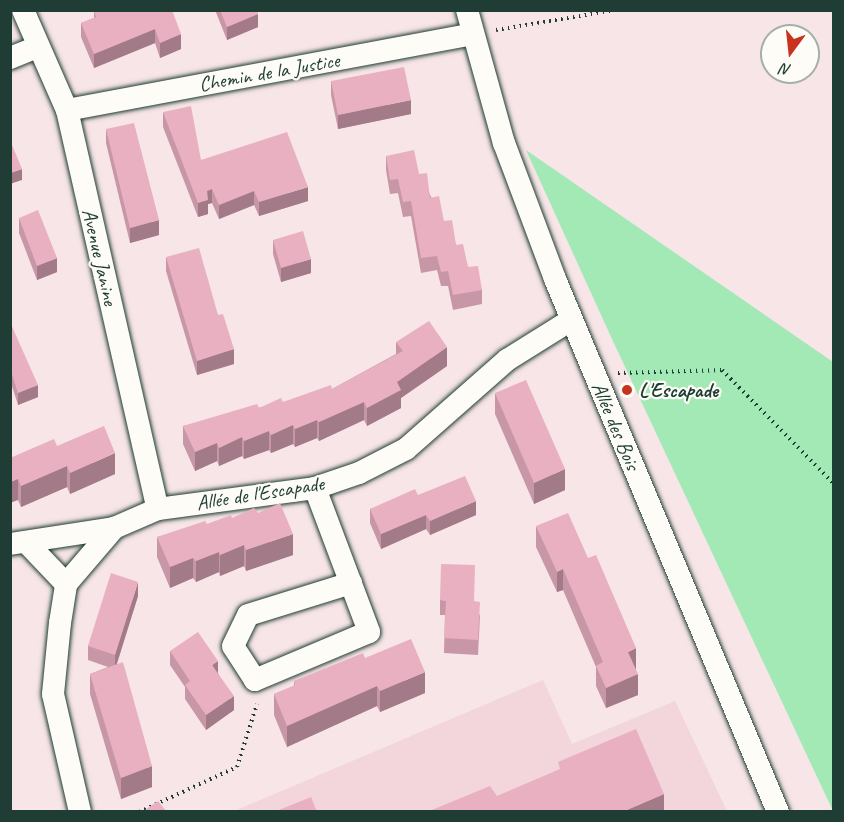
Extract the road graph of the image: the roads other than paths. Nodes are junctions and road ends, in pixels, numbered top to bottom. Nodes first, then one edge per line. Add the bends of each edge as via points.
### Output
1 (23, 10) edge
2 (467, 10) edge
3 (472, 34) junction
4 (37, 47) junction
5 (10, 58) edge
6 (67, 110) junction
7 (571, 320) junction
8 (315, 488) junction
9 (158, 509) junction
10 (114, 528) junction
11 (18, 543) edge
12 (66, 584) junction
13 (351, 584) junction
14 (80, 812) edge
15 (778, 812) edge

1 - 4 street, Avenue Janine
2 - 3 street, Allée des Bois
3 - 6 street, Chemin de la Justice
3 - 7 street, Allée des Bois via 504,143
4 - 5 street
4 - 6 street, Avenue Janine
6 - 9 street, Avenue Janine
7 - 8 street, Allée de l'Escapade via 507,360 406,449 359,473
7 - 15 street, Allée des Bois
8 - 9 street, Allée de l'Escapade
8 - 13 street
9 - 10 street, Allée de l'Escapade
10 - 11 street, Allée de l'Escapade
10 - 12 street
11 - 12 street
12 - 14 street via 53,694
13 - 13 street via 369,632 255,680 233,646 248,615

